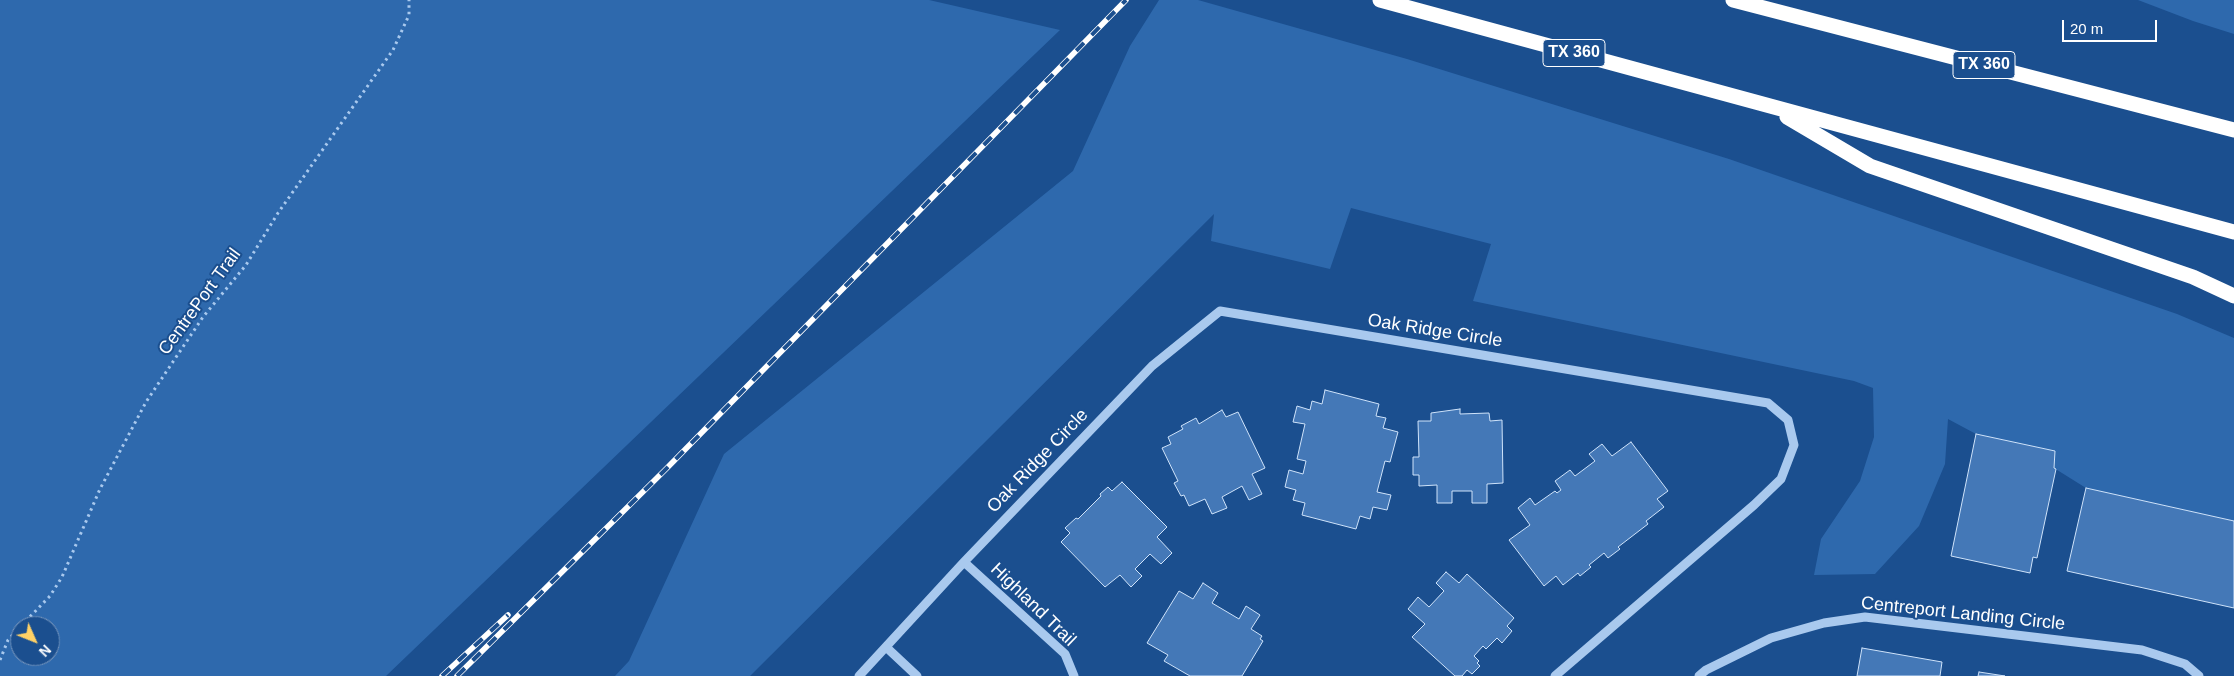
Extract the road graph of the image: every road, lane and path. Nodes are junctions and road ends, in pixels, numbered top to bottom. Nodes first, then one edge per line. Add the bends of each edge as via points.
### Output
1 (409, 0) edge
2 (1380, 0) edge
3 (1733, 0) edge
4 (1769, 107) junction
5 (2234, 130) edge
6 (2234, 232) edge
7 (2234, 296) edge
8 (964, 562) junction
9 (31, 616) edge
10 (10, 638) edge
11 (886, 647) junction
12 (0, 660) edge
13 (860, 676) edge
14 (917, 676) edge
15 (1074, 676) edge
16 (1555, 676) edge
17 (1698, 676) edge
18 (2199, 676) edge

1 - 9 path, CentrePort Trail via 409,15 393,50 246,265 203,317 146,402 100,489 62,577
2 - 4 highway, TX 360
3 - 5 highway, TX 360
4 - 6 highway, TX 360
4 - 7 highway via 1870,166 2193,277
8 - 11 street, Oak Ridge Circle
8 - 15 street, Highland Trail via 1065,654
8 - 16 street, Oak Ridge Circle via 1152,366 1220,311 1768,403 1788,420 1794,445 1781,479
10 - 12 path, CentrePort Trail
11 - 13 street, Oak Ridge Circle
11 - 14 street
17 - 18 street, Centreport Landing Circle via 1771,638 1824,623 1865,617 2142,650 2185,664

